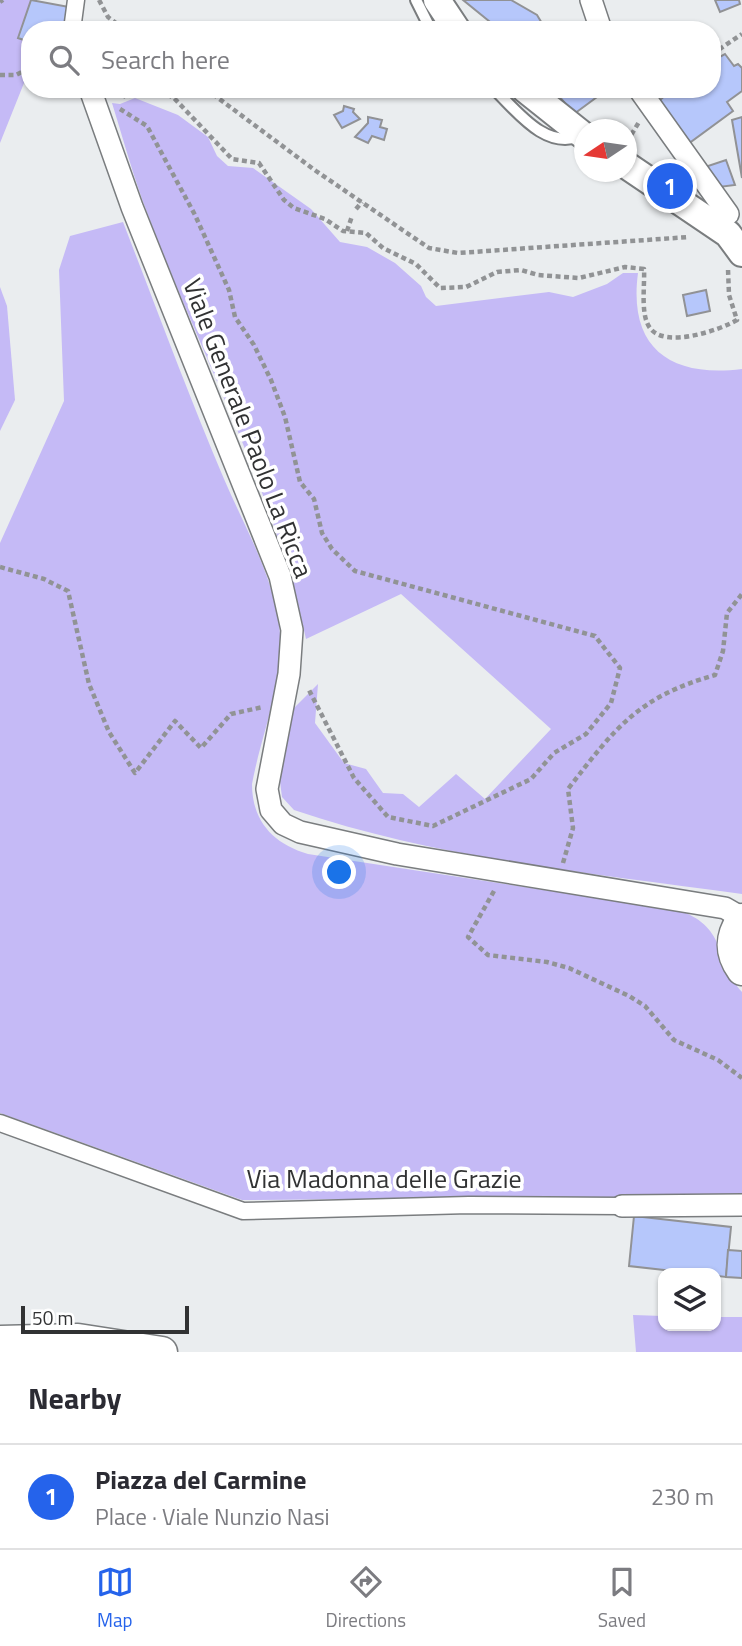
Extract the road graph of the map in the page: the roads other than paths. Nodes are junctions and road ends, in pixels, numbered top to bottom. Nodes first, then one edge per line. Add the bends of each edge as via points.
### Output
1 (76, 0) edge
2 (416, 0) edge
3 (437, 0) edge
4 (591, 0) edge
5 (73, 21) edge
6 (426, 21) edge
7 (451, 21) edge
8 (598, 21) edge
9 (93, 98) edge
10 (505, 98) edge
11 (536, 98) edge
12 (647, 98) edge
13 (574, 128) edge
14 (574, 139) edge
15 (637, 172) edge
16 (731, 232) edge
17 (742, 919) edge
18 (742, 970) edge
19 (0, 1123) edge
20 (742, 1205) edge
21 (622, 1206) joint
22 (0, 1341) edge
23 (162, 1352) edge

1 - 5 street
2 - 6 lane
3 - 7 street
4 - 8 street
9 - 17 street, Viale Generale Paolo La Ricca via 132,207 280,576 292,630 289,674 267,789 271,810 283,824 300,832 397,854 725,908
10 - 14 lane via 553,139
11 - 13 street
12 - 16 street via 708,187
15 - 16 street
17 - 18 main road via 733,933 732,948
19 - 21 street, Via Madonna delle Grazie via 243,1211
20 - 21 street, Via Madonna delle Grazie
22 - 23 main road via 78,1339

